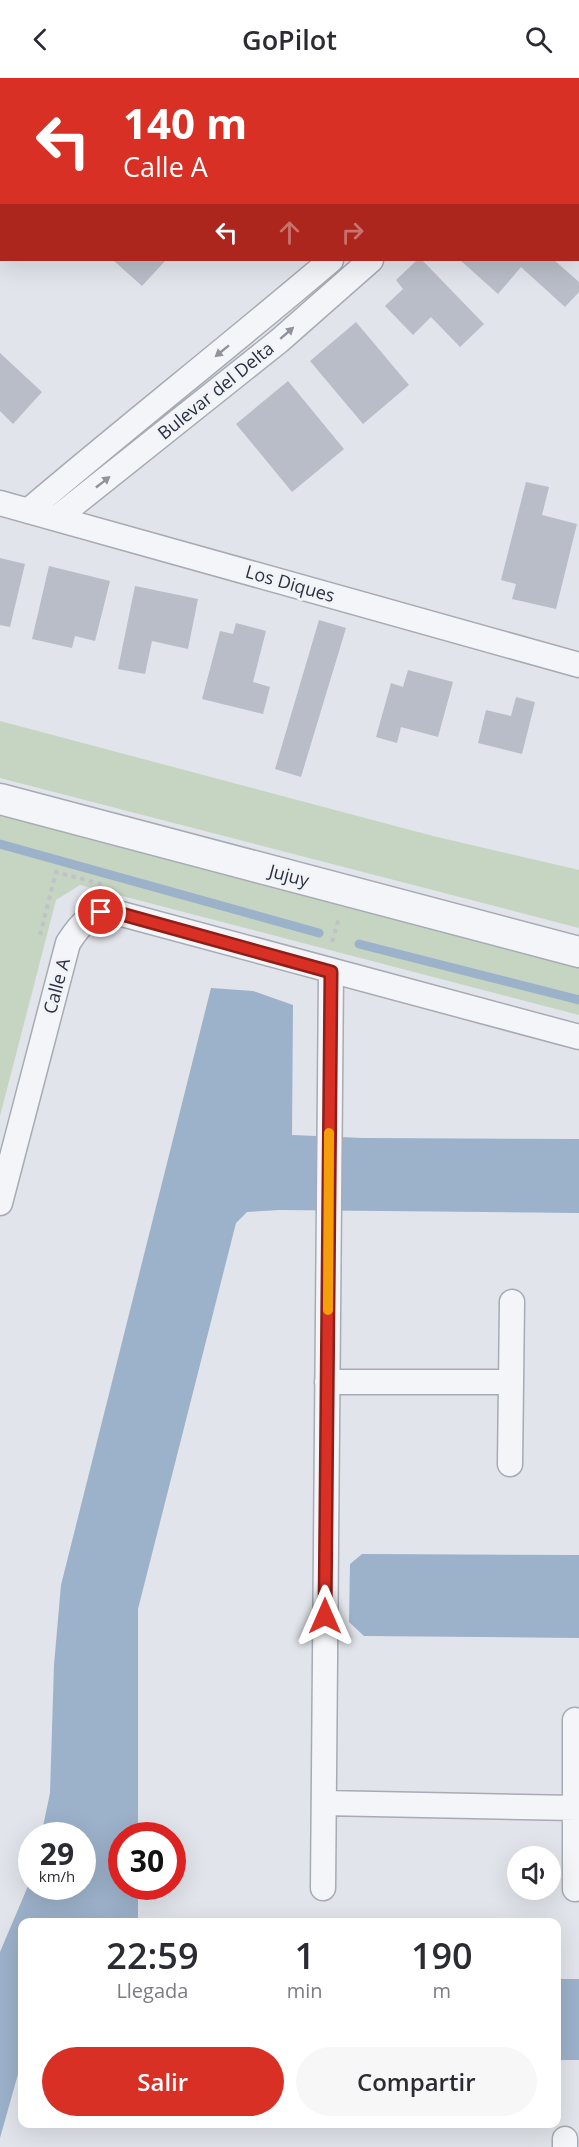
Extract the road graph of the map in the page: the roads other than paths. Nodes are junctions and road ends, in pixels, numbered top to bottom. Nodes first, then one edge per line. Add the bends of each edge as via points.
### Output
1 (330, 261) edge
2 (370, 261) edge
3 (0, 503) edge
4 (28, 511) junction
5 (57, 518) junction
6 (579, 665) edge
7 (0, 799) edge
8 (579, 952) edge
9 (331, 972) junction
10 (579, 1037) edge
11 (0, 1203) edge
12 (512, 1302) dead end
13 (327, 1382) junction
14 (511, 1382) junction
15 (510, 1464) dead end
16 (575, 1720) dead end
17 (324, 1803) junction
18 (576, 1808) junction
19 (323, 1888) dead end
20 (575, 1889) dead end

1 -> 4 street, Bulevar del Delta
5 -> 2 street, Bulevar del Delta via 279,340
3 - 4 street, Los Diques
4 - 5 street, Los Diques
5 - 6 street, Los Diques
7 - 8 street, Jujuy
9 - 10 street, Calle A
9 - 11 street, Calle A via 118,913 101,912 87,920 68,943
9 - 13 street
12 - 14 street
13 - 14 street
13 - 17 street
14 - 15 street
16 - 18 street
17 - 18 street
17 - 19 street
18 - 20 street

